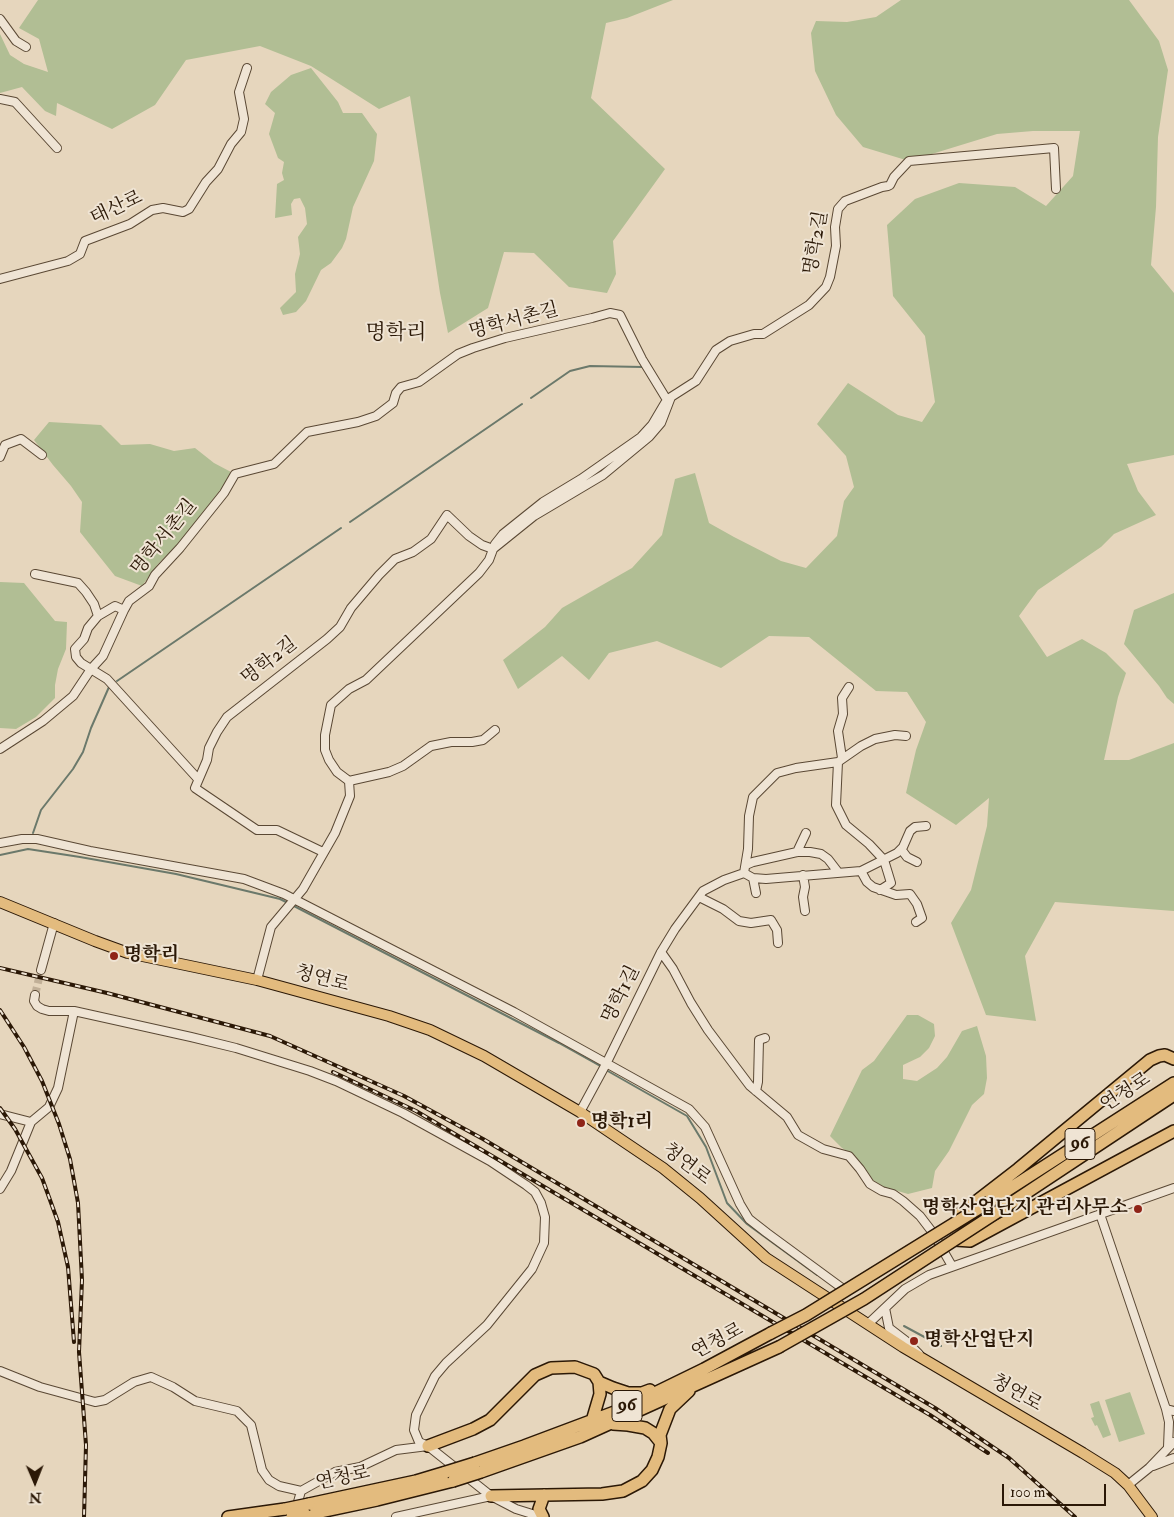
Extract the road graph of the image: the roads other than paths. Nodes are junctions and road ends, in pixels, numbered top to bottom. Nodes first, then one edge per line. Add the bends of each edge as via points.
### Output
1 (0, 19) edge
2 (26, 47) dead end
3 (248, 68) dead end
4 (0, 99) edge
5 (57, 148) dead end
6 (1056, 189) dead end
7 (0, 279) edge
8 (668, 401) junction
9 (42, 455) dead end
10 (0, 457) edge
11 (493, 549) junction
12 (35, 574) dead end
13 (124, 610) junction
14 (98, 616) junction
15 (91, 669) junction
16 (849, 687) dead end
17 (496, 730) dead end
18 (906, 736) dead end
19 (0, 749) edge
20 (840, 760) junction
21 (198, 779) junction
22 (350, 781) junction
23 (926, 826) dead end
24 (806, 833) dead end
25 (0, 843) edge
26 (900, 849) junction
27 (323, 852) junction
28 (797, 852) junction
29 (884, 860) junction
30 (917, 862) dead end
31 (745, 869) junction
32 (861, 870) junction
33 (838, 872) junction
34 (803, 874) junction
35 (753, 878) junction
36 (880, 890) junction
37 (756, 893) dead end
38 (699, 897) junction
39 (293, 901) junction
40 (0, 902) edge
41 (805, 911) dead end
42 (916, 922) dead end
43 (54, 923) junction
44 (778, 943) dead end
45 (661, 952) junction
46 (41, 970) tunnel mouth
47 (257, 980) junction
48 (35, 995) dead end
49 (74, 1011) junction
50 (765, 1038) dead end
51 (1174, 1059) edge
52 (606, 1064) junction
53 (1173, 1090) edge
54 (756, 1091) junction
55 (580, 1112) junction
56 (0, 1114) edge
57 (31, 1122) junction
58 (1174, 1131) edge
59 (1161, 1138) junction
60 (1174, 1138) edge
61 (0, 1189) edge
62 (1173, 1189) edge
63 (987, 1198) junction
64 (1100, 1214) junction
65 (955, 1240) junction
66 (952, 1266) junction
67 (846, 1291) junction
68 (885, 1308) junction
69 (868, 1324) junction
70 (925, 1360) junction
71 (0, 1371) edge
72 (680, 1381) junction
73 (599, 1382) junction
74 (697, 1383) junction
75 (1170, 1410) edge
76 (592, 1421) junction
77 (609, 1424) junction
78 (660, 1443) junction
79 (1171, 1445) edge
80 (428, 1446) junction
81 (1174, 1458) edge
82 (478, 1467) junction
83 (1149, 1468) junction
84 (1128, 1485) junction
85 (301, 1491) junction
86 (544, 1495) junction
87 (491, 1496) junction
88 (290, 1514) edge
89 (228, 1517) edge
90 (396, 1517) edge
91 (542, 1517) edge
92 (1152, 1517) edge

1 - 2 street via 16,41
3 - 7 street, 태산로 via 239,92 244,119 241,132 189,209 183,212 163,208 152,210 130,224 85,241 80,254 68,261
4 - 5 street via 15,102
6 - 8 street, 명학2길 via 1054,148 909,161 889,185 844,201 838,209 830,277 826,287 809,306 763,334 730,341 716,350 696,381
8 - 11 street, 명학2길 via 641,437 518,520
8 - 13 street, 명학서촌길 via 620,315 610,312 473,348 458,354 418,382 401,387 393,403 376,416 307,432 274,464 235,474 224,493 149,586
9 - 10 street via 21,439 5,445
11 - 21 street, 명학2길 via 469,536 447,515 430,539 413,552 395,559 379,575 351,608 340,627 327,639 227,717 209,748
11 - 22 street, 명학2길 via 480,574 366,680 349,689 331,705 325,750 337,772
12 - 14 street via 78,583 94,604
13 - 14 street via 115,606
13 - 15 street, 명학서촌길 via 103,656
14 - 15 street via 75,649 76,657
15 - 19 street, 명학서촌길 via 73,696 43,721
15 - 21 street via 107,679
16 - 20 street via 842,698 843,714 838,731
17 - 22 street via 483,740 430,746 403,766
18 - 20 street via 875,739
20 - 29 street via 836,805 846,824
20 - 31 street via 777,773 753,797
21 - 27 street via 195,788 258,830 277,830
22 - 27 street via 346,808
23 - 26 street via 910,831
24 - 28 street
25 - 39 street via 37,839 244,880
26 - 29 street
26 - 30 street
27 - 39 street
28 - 31 street, 명학1길 via 753,862
28 - 33 street, 명학1길 via 821,854
29 - 32 street
29 - 36 street via 891,883
31 - 35 street
31 - 38 street, 명학1길 via 703,891
32 - 33 street
32 - 36 street via 867,882
33 - 34 street
34 - 35 street
34 - 41 street
35 - 37 street
36 - 42 street via 896,895 910,894 922,918
38 - 44 street via 739,921 771,920 777,930
38 - 45 street, 명학1길
39 - 47 street via 271,927
39 - 52 street via 514,1012
40 - 43 main road, 청연로
43 - 46 street
43 - 47 main road, 청연로 via 128,953
45 - 52 street, 명학1길
45 - 54 street via 708,1030
47 - 55 main road, 청연로 via 430,1030 484,1056
48 - 49 street via 34,1001 42,1009
49 - 57 street via 58,1088 49,1107
49 - 80 street via 209,1041 310,1071 366,1094 433,1129 514,1176 535,1192 545,1217 540,1254 501,1309 435,1376 416,1415 414,1430 419,1442
50 - 54 street via 759,1040
51 - 63 highway via 1165,1055 1150,1060
52 - 55 street, 명학1길
52 - 67 street via 690,1109 705,1127 740,1204 750,1218
53 - 63 highway, 연청로 / 96
53 - 65 highway, 연청로 / 96, bridge
54 - 66 street via 786,1117 798,1135 823,1149 849,1156 870,1184 893,1194 920,1216
55 - 69 main road, 청연로 via 663,1168 766,1258
56 - 57 street
57 - 61 street via 11,1172
58 - 59 highway
59 - 60 highway
59 - 65 highway via 970,1241
62 - 64 street
63 - 67 highway, 연청로 / 96, bridge via 958,1221
64 - 66 street
64 - 75 street
65 - 74 highway, 연청로 / 96, bridge via 864,1299 778,1347
66 - 68 street via 913,1285
67 - 72 highway, 연청로 / 96, bridge
68 - 69 street
68 - 70 street via 889,1328
69 - 70 main road, 청연로
70 - 84 main road, 청연로 via 1084,1453
71 - 85 street via 40,1387 95,1402 151,1377 195,1401 238,1411 251,1425 262,1470 269,1480
72 - 73 highway via 642,1393 628,1393
72 - 76 highway, 연청로 / 96
73 - 76 highway via 600,1394
73 - 80 highway via 594,1374 574,1366 551,1368 535,1375 490,1420
74 - 77 highway, 연청로 / 96
74 - 78 highway via 670,1409
75 - 79 street
76 - 82 highway, 연청로 / 96
77 - 78 highway via 645,1428
77 - 82 highway, 연청로 / 96 via 529,1456
78 - 86 highway via 652,1470 642,1482 623,1491
79 - 83 street
80 - 85 street via 396,1450 360,1467 335,1472
80 - 87 street
81 - 83 street
82 - 88 highway, 연청로 / 96, bridge
83 - 84 street
84 - 92 main road, 청연로
85 - 88 street
86 - 87 highway
86 - 91 highway via 539,1509
87 - 90 street
87 - 91 street via 516,1509
88 - 89 highway, 연청로 / 96

